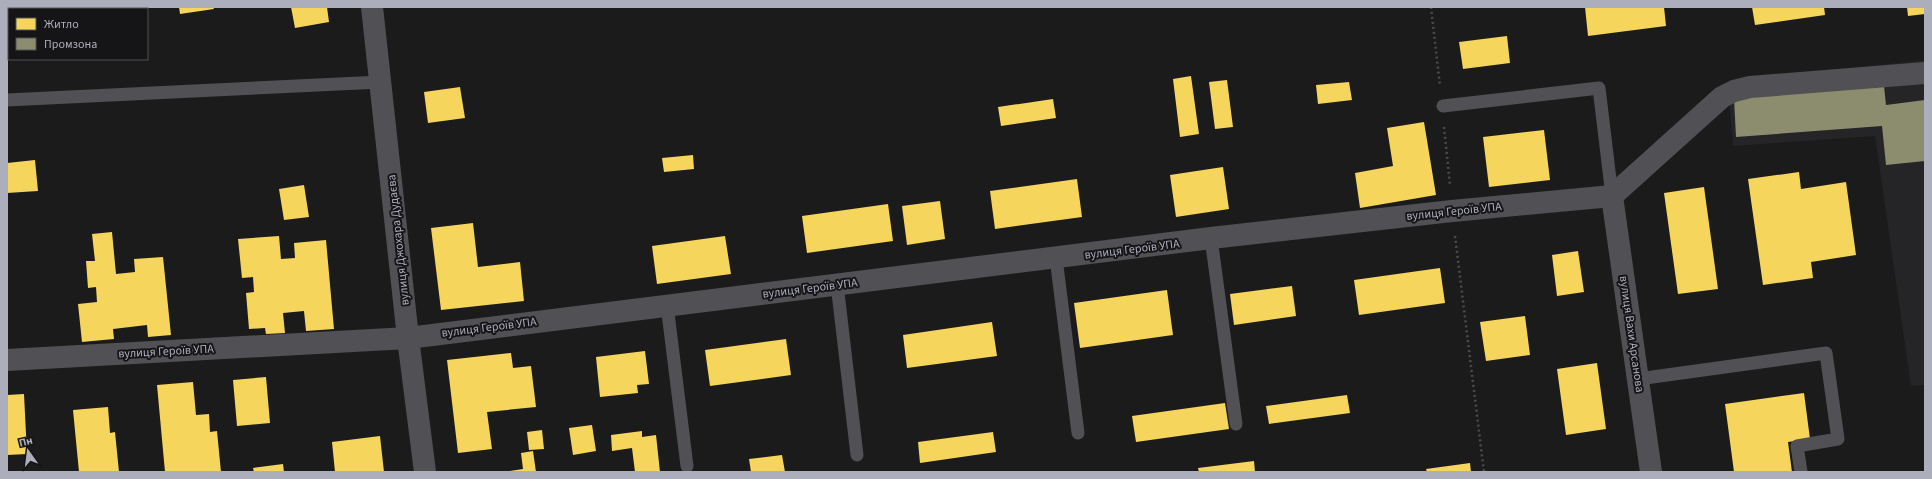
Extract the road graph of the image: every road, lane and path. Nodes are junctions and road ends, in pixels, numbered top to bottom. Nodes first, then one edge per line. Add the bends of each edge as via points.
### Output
1 (372, 7) edge
2 (1432, 7) edge
3 (1925, 73) edge
4 (381, 82) junction
5 (7, 100) edge
6 (1442, 106) junction
7 (1612, 196) junction
8 (1452, 211) junction
9 (1210, 238) junction
10 (1056, 258) junction
11 (837, 284) junction
12 (667, 305) junction
13 (408, 338) junction
14 (7, 360) edge
15 (1638, 379) junction
16 (1236, 424) dead end
17 (1078, 434) dead end
18 (857, 454) dead end
19 (686, 466) dead end
20 (425, 472) edge
21 (1484, 472) edge
22 (1651, 472) edge
23 (1801, 472) edge

1 - 4 street, вулиця Джохара Дудаєва
2 - 6 path
3 - 7 street via 1750,87 1734,91 1722,97
4 - 5 lane
4 - 13 street, вулиця Джохара Дудаєва
6 - 7 lane via 1599,88
6 - 8 path
7 - 8 street, вулиця Героїв УПА
7 - 15 street, вулиця Вахи Арсанова
8 - 9 street, вулиця Героїв УПА
8 - 21 path
9 - 10 street, вулиця Героїв УПА
9 - 16 lane
10 - 11 street, вулиця Героїв УПА
10 - 17 lane
11 - 12 street, вулиця Героїв УПА
11 - 18 lane
12 - 13 street, вулиця Героїв УПА
12 - 19 lane
13 - 14 street, вулиця Героїв УПА
13 - 20 street, вулиця Джохара Дудаєва
15 - 22 street, вулиця Вахи Арсанова
15 - 23 lane via 1826,353 1838,439 1797,446

